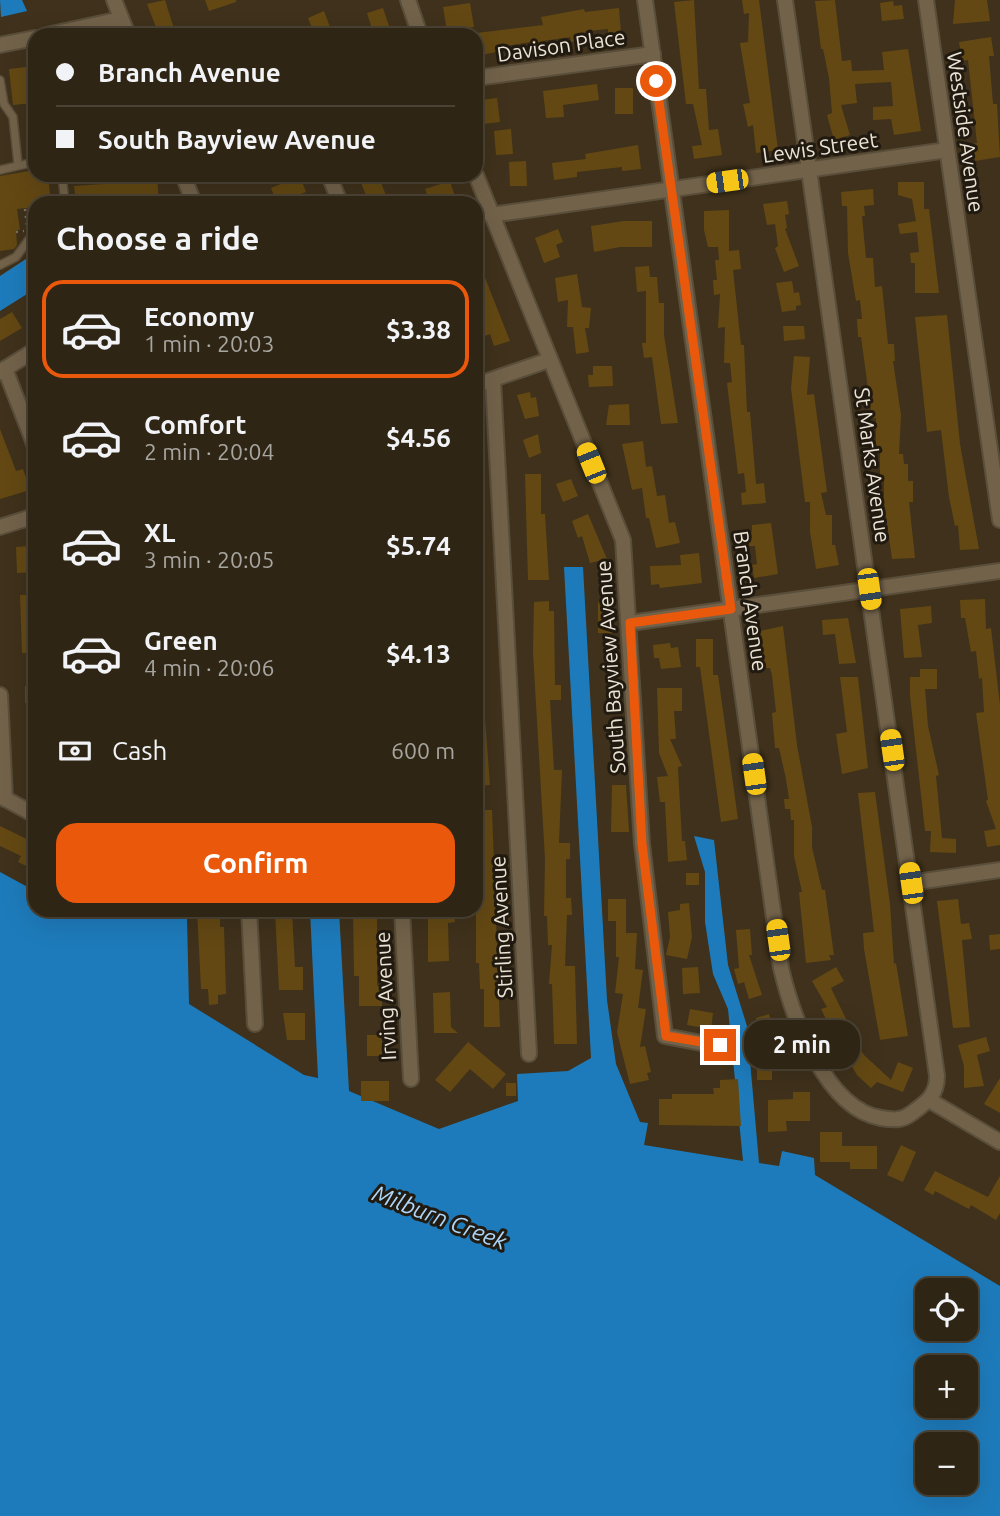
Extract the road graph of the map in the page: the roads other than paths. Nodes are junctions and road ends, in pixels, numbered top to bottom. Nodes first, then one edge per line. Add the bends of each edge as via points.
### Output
1 (114, 0) edge
2 (408, 0) edge
3 (645, 0) edge
4 (785, 0) edge
5 (926, 0) edge
6 (121, 19) junction
7 (79, 28) edge
8 (125, 28) edge
9 (418, 28) edge
10 (28, 39) edge
11 (0, 45) edge
12 (653, 54) junction
13 (483, 77) edge
14 (0, 80) edge
15 (947, 150) junction
16 (28, 163) edge
17 (18, 164) junction
18 (809, 169) junction
19 (0, 170) edge
20 (479, 182) edge
21 (672, 189) junction
22 (491, 215) junction
23 (28, 241) edge
24 (0, 265) edge
25 (28, 354) edge
26 (549, 360) junction
27 (2, 371) edge
28 (493, 380) junction
29 (483, 383) edge
30 (28, 430) edge
31 (28, 518) edge
32 (1000, 520) edge
33 (0, 527) edge
34 (1000, 571) edge
35 (869, 589) junction
36 (731, 609) junction
37 (630, 623) junction
38 (0, 695) edge
39 (3, 798) edge
40 (28, 811) edge
41 (1000, 870) edge
42 (911, 883) junction
43 (249, 917) edge
44 (402, 917) edge
45 (255, 1024) dead end
46 (727, 1048) dead end
47 (529, 1054) dead end
48 (411, 1079) dead end
49 (929, 1100) junction
50 (1000, 1142) edge

1 - 6 street
2 - 9 street
3 - 12 street, Branch Avenue
4 - 18 street, St Marks Avenue
5 - 15 street, Westside Avenue
6 - 7 street
6 - 8 street
10 - 11 street
12 - 13 street, Davison Place
12 - 21 street, Branch Avenue
14 - 17 lane via 4,104 13,117
15 - 18 street, Lewis Street
15 - 32 street, Westside Avenue
16 - 17 lane
17 - 19 lane
18 - 21 street, Lewis Street
18 - 35 street, St Marks Avenue
20 - 22 street, South Bayview Avenue
21 - 22 street, Lewis Street
21 - 36 street, Branch Avenue
22 - 26 street, South Bayview Avenue
23 - 24 lane via 16,257
25 - 27 street
26 - 28 street
26 - 37 street, South Bayview Avenue via 623,540
27 - 30 street
28 - 29 street
28 - 47 street, Stirling Avenue
31 - 33 street
34 - 35 street
35 - 36 street
35 - 42 street, St Marks Avenue
36 - 37 street
36 - 49 street, Branch Avenue via 781,968 790,1004 819,1065 856,1107 874,1117 896,1120
37 - 46 street, South Bayview Avenue via 642,844 666,1036
38 - 39 street
39 - 40 street
41 - 42 street
42 - 49 street, St Marks Avenue via 937,1076 937,1089
43 - 45 street
44 - 48 street, Irving Avenue
49 - 50 street

